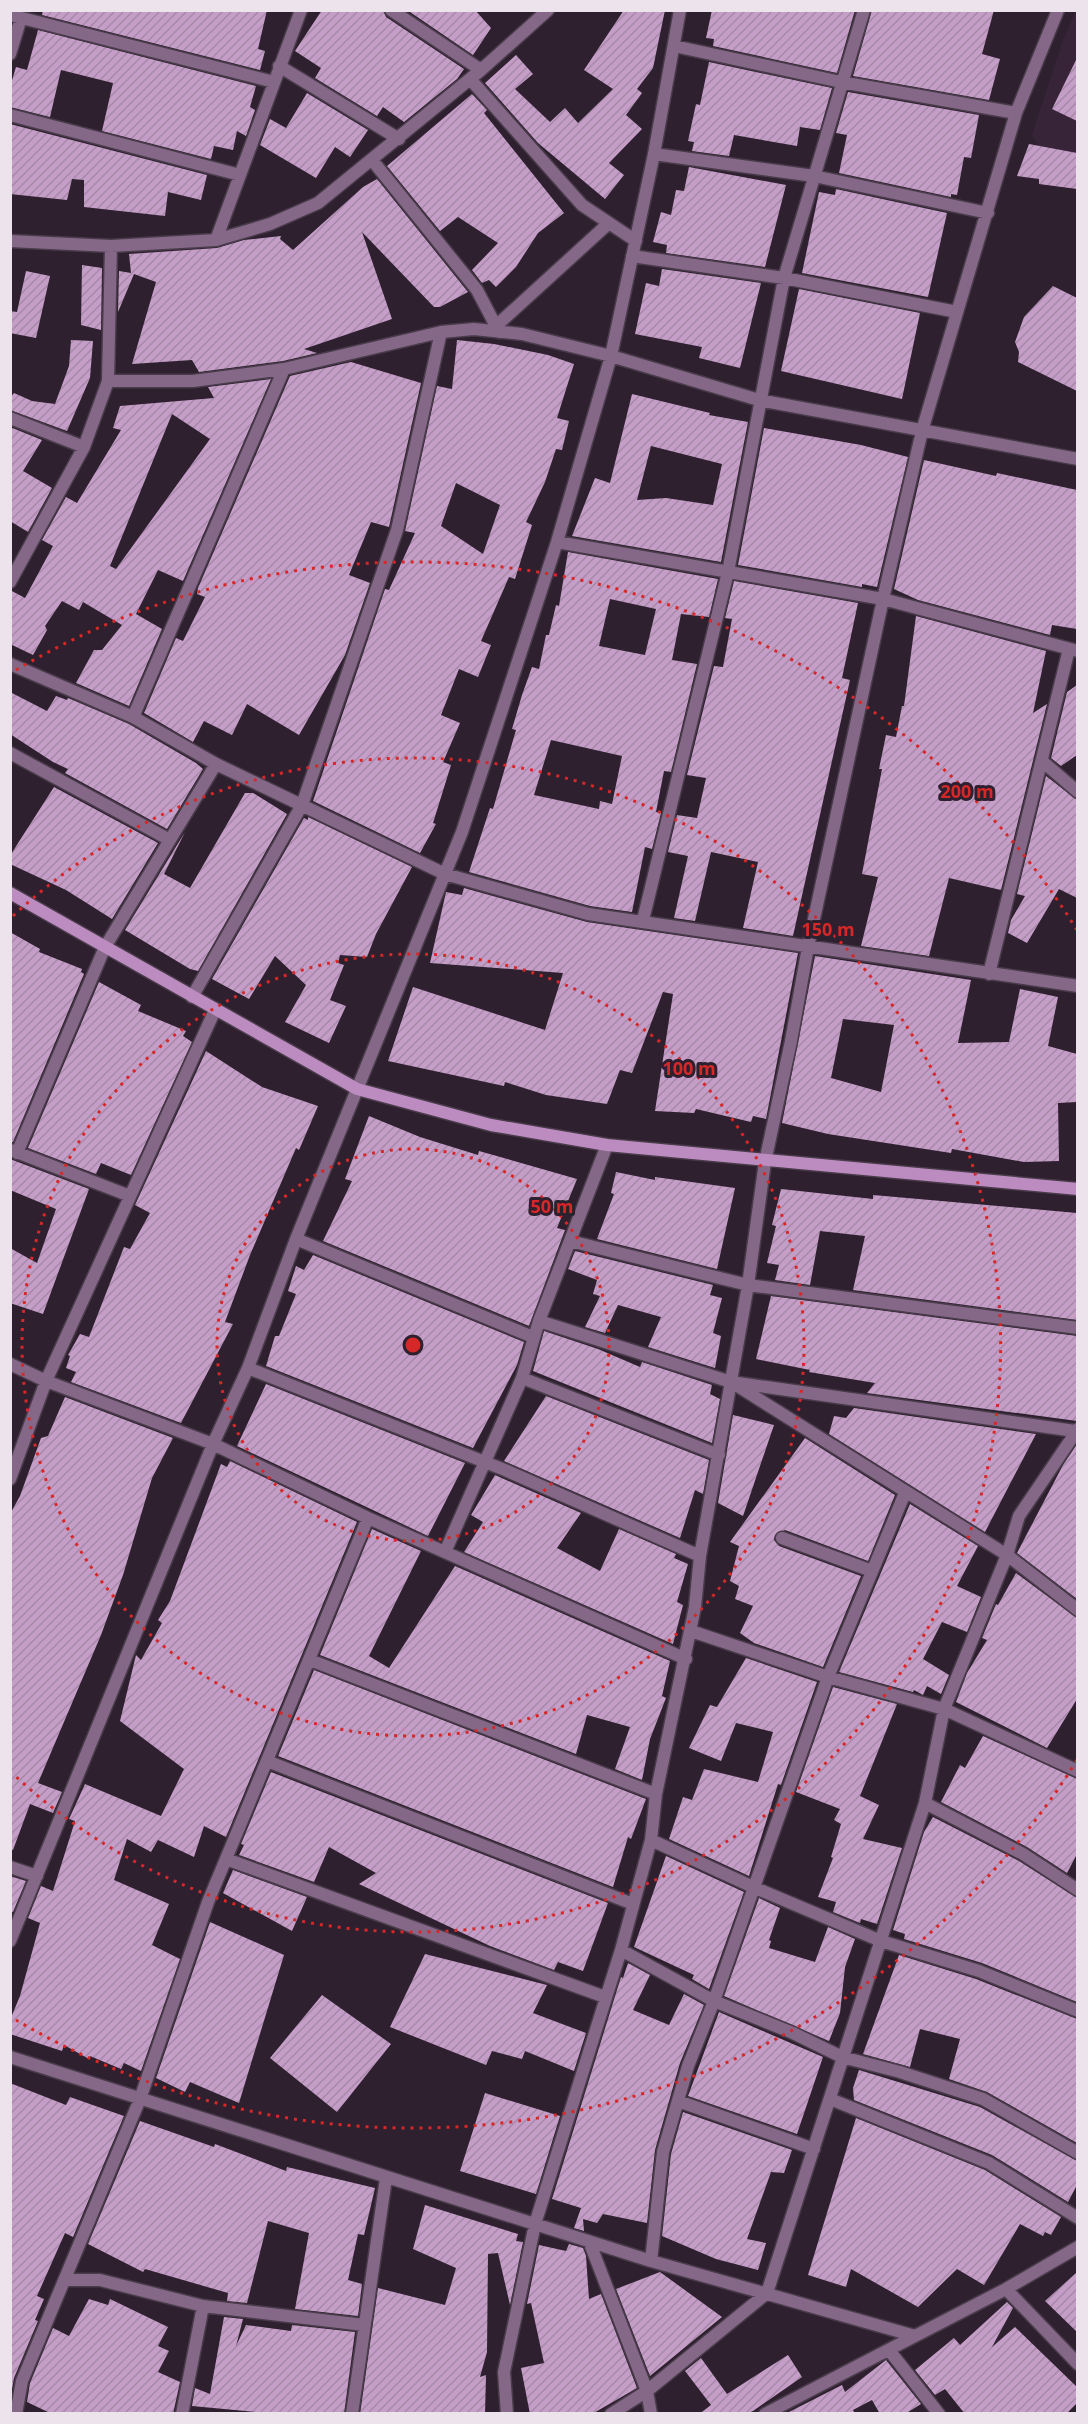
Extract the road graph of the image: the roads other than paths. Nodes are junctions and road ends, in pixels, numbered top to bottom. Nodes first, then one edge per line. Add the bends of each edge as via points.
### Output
1 (302, 10) edge
2 (391, 10) edge
3 (548, 10) edge
4 (680, 10) edge
5 (864, 10) edge
6 (1058, 10) edge
7 (16, 16) edge
8 (674, 46) junction
9 (10, 54) edge
10 (279, 66) junction
11 (481, 70) junction
12 (470, 80) junction
13 (274, 82) junction
14 (841, 82) junction
15 (1016, 113) junction
16 (10, 115) edge
17 (399, 139) junction
18 (654, 154) junction
19 (372, 160) junction
20 (240, 175) junction
21 (814, 176) junction
22 (988, 213) junction
23 (609, 223) junction
24 (216, 240) junction
25 (10, 241) edge
26 (636, 241) junction
27 (111, 246) junction
28 (632, 256) junction
29 (784, 278) junction
30 (957, 312) junction
31 (498, 329) junction
32 (441, 332) junction
33 (610, 356) junction
34 (284, 369) junction
35 (108, 381) junction
36 (759, 400) junction
37 (10, 418) edge
38 (922, 431) junction
39 (84, 447) junction
40 (1077, 459) edge
41 (557, 542) junction
42 (728, 572) junction
43 (10, 582) edge
44 (883, 599) junction
45 (1073, 650) edge
46 (10, 664) edge
47 (133, 717) junction
48 (10, 753) edge
49 (1042, 761) junction
50 (216, 764) junction
51 (1077, 792) edge
52 (302, 805) junction
53 (170, 840) junction
54 (445, 874) junction
55 (10, 893) edge
56 (643, 920) junction
57 (807, 946) junction
58 (105, 947) junction
59 (989, 974) junction
60 (1077, 986) edge
61 (192, 998) junction
62 (215, 1010) junction
63 (357, 1089) junction
64 (607, 1145) junction
65 (14, 1151) edge
66 (765, 1162) junction
67 (1077, 1189) edge
68 (130, 1196) junction
69 (296, 1239) junction
70 (570, 1241) junction
71 (747, 1285) junction
72 (540, 1321) junction
73 (1077, 1328) edge
74 (533, 1337) junction
75 (10, 1364) edge
76 (248, 1368) junction
77 (522, 1378) junction
78 (46, 1381) junction
79 (731, 1382) junction
80 (1076, 1430) edge
81 (213, 1444) junction
82 (719, 1455) junction
83 (484, 1462) junction
84 (10, 1479) edge
85 (905, 1493) junction
86 (368, 1518) junction
87 (782, 1538) dead end
88 (445, 1552) junction
89 (1006, 1555) junction
90 (700, 1556) junction
91 (872, 1571) junction
92 (1077, 1610) edge
93 (691, 1631) junction
94 (686, 1659) junction
95 (310, 1660) junction
96 (828, 1677) junction
97 (944, 1709) junction
98 (267, 1761) junction
99 (1077, 1771) edge
100 (656, 1794) junction
101 (925, 1803) junction
102 (651, 1840) junction
103 (226, 1859) junction
104 (10, 1867) edge
105 (37, 1876) junction
106 (753, 1887) junction
107 (1077, 1890) edge
108 (633, 1904) junction
109 (10, 1941) edge
110 (881, 1941) junction
111 (621, 1950) junction
112 (604, 1997) junction
113 (714, 2001) junction
114 (1077, 2011) edge
115 (10, 2057) edge
116 (842, 2057) junction
117 (140, 2099) junction
118 (830, 2099) junction
119 (678, 2101) junction
120 (814, 2149) junction
121 (1077, 2153) edge
122 (386, 2178) junction
123 (1077, 2218) edge
124 (535, 2224) junction
125 (589, 2241) junction
126 (1077, 2247) edge
127 (651, 2261) junction
128 (64, 2280) junction
129 (1006, 2289) junction
130 (767, 2293) junction
131 (203, 2306) junction
132 (364, 2325) junction
133 (915, 2337) junction
134 (889, 2350) junction
135 (1077, 2364) edge
136 (647, 2391) junction
137 (16, 2414) edge
138 (182, 2414) edge
139 (352, 2414) edge
140 (507, 2414) edge
141 (611, 2414) edge
142 (651, 2414) edge
143 (765, 2414) edge
144 (939, 2414) edge

1 - 10 street
2 - 11 street
3 - 11 street
4 - 8 street
5 - 14 street
6 - 15 street
7 - 9 street
7 - 13 street
8 - 14 street
8 - 18 street
10 - 13 street
10 - 17 street
11 - 12 street
12 - 17 street
12 - 23 street via 582,205
13 - 20 street
14 - 15 street
14 - 21 street
15 - 22 street
16 - 20 street
17 - 19 street
18 - 21 street
18 - 26 street
19 - 24 street via 318,203 270,224
19 - 31 street via 477,290
20 - 24 street
21 - 22 street
21 - 29 street
22 - 30 street
23 - 26 street
23 - 31 street
24 - 27 street
25 - 27 street
26 - 28 street
27 - 35 street
28 - 29 street
28 - 33 street
29 - 30 street
29 - 36 street
30 - 38 street
31 - 32 street
31 - 33 street
32 - 34 street
32 - 52 street via 397,530
33 - 36 street
33 - 41 street
34 - 35 street via 193,381
34 - 47 street
35 - 39 street
36 - 38 street
36 - 42 street
37 - 39 street
38 - 40 street
38 - 44 street
39 - 43 street
41 - 42 street
41 - 54 street
42 - 44 street
42 - 56 street
44 - 45 street
44 - 57 street
45 - 49 street
46 - 47 street
47 - 50 street
48 - 53 street
49 - 51 street
49 - 59 street
50 - 52 street
50 - 53 street
52 - 54 street
52 - 61 street
53 - 58 street
54 - 56 street via 588,914
54 - 63 street
55 - 58 street
56 - 57 street
57 - 59 street
57 - 66 street
58 - 61 street
58 - 65 street
59 - 60 street
61 - 62 street
62 - 63 street
62 - 68 street
63 - 64 street via 491,1125
63 - 69 street
64 - 66 street
64 - 70 street
65 - 68 street
66 - 67 street
66 - 71 street
68 - 78 street
69 - 74 street
69 - 76 street
70 - 71 street
70 - 72 street
71 - 73 street
71 - 79 street
72 - 74 street
72 - 79 street
74 - 77 street
75 - 78 street
76 - 81 street
76 - 83 street
77 - 82 street
77 - 83 street
78 - 81 street
78 - 84 street
79 - 80 street
79 - 82 street
79 - 85 street
80 - 89 street via 1019,1516
81 - 86 street
81 - 105 street
82 - 90 street
83 - 88 street
83 - 90 street
85 - 89 street
85 - 91 street
86 - 88 street
86 - 95 street
87 - 91 street
88 - 94 street
89 - 92 street
89 - 97 street
90 - 93 street
91 - 96 street
93 - 94 street
93 - 96 street
94 - 100 street
95 - 98 street
95 - 100 street
96 - 97 street
96 - 106 street
97 - 99 street
97 - 101 street
98 - 103 street
98 - 108 street
100 - 102 street
101 - 107 street via 1023,1854
101 - 110 street
102 - 106 street
102 - 108 street
103 - 112 street
103 - 117 street
104 - 105 street
105 - 109 street
106 - 110 street
106 - 113 street
108 - 111 street
110 - 114 street via 979,1971
110 - 116 street
111 - 112 street
111 - 113 street
112 - 124 street
113 - 116 street
113 - 119 street
115 - 117 street
116 - 118 street
116 - 121 street via 983,2099
117 - 122 street
117 - 128 street
118 - 120 street
118 - 123 street via 989,2163
119 - 120 street
119 - 127 street via 663,2152
120 - 130 street
122 - 124 street
122 - 132 street
124 - 125 street
124 - 140 street via 504,2372
125 - 127 street
125 - 136 street
126 - 129 street
127 - 130 street
128 - 131 street via 100,2280
128 - 137 street via 22,2381
129 - 133 street
129 - 135 street
130 - 133 street
130 - 136 street
131 - 132 street
131 - 138 street
132 - 139 street
133 - 134 street
134 - 143 street
134 - 144 street
136 - 141 street
136 - 142 street

